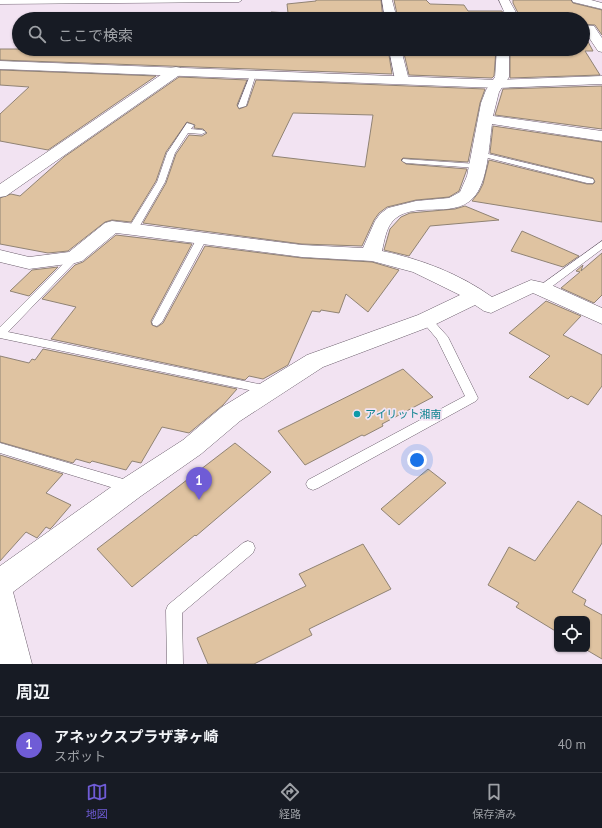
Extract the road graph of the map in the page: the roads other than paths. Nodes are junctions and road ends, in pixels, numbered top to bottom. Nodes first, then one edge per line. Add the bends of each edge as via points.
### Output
1 (239, 0) edge
2 (387, 0) edge
3 (504, 0) edge
4 (577, 0) edge
5 (0, 2) edge
6 (602, 6) edge
7 (390, 12) edge
8 (510, 12) edge
9 (590, 30) edge
10 (602, 48) edge
11 (397, 56) edge
12 (503, 56) edge
13 (0, 65) edge
14 (176, 71) junction
15 (253, 74) junction
16 (402, 80) junction
17 (602, 80) edge
18 (498, 84) junction
19 (242, 106) dead end
20 (485, 119) junction
21 (202, 132) dead end
22 (602, 136) edge
23 (478, 160) junction
24 (406, 161) dead end
25 (590, 181) dead end
26 (0, 192) edge
27 (133, 229) junction
28 (202, 238) junction
29 (602, 244) edge
30 (371, 254) junction
31 (0, 256) edge
32 (75, 257) junction
33 (542, 289) junction
34 (477, 295) junction
35 (602, 317) edge
36 (426, 320) junction
37 (158, 322) dead end
38 (0, 334) edge
39 (269, 390) junction
40 (0, 448) edge
41 (313, 484) dead end
42 (131, 488) junction
43 (248, 548) dead end
44 (0, 584) edge
45 (0, 597) edge
46 (15, 664) edge
47 (175, 664) edge

1 - 5 lane
2 - 7 street
3 - 8 street
4 - 6 street
9 - 10 street
11 - 16 street
12 - 18 street via 502,77
13 - 14 street
14 - 15 street
14 - 26 street
15 - 16 street
15 - 19 lane
16 - 18 street
17 - 18 street
18 - 20 street via 492,91
20 - 22 street
20 - 23 street
21 - 27 lane via 188,128 171,153 161,182
23 - 24 lane
23 - 25 lane
23 - 30 street via 475,179 467,196 457,201 406,207 393,212 385,218
27 - 28 street
27 - 32 street via 112,227
28 - 30 street via 321,253
28 - 37 lane
29 - 33 lane
30 - 34 street via 416,266
31 - 32 street via 29,262
32 - 38 lane
33 - 34 street via 531,286 491,306
33 - 35 street
34 - 36 street
36 - 39 street via 315,361
36 - 41 lane via 442,338 472,398
38 - 39 lane
39 - 42 street via 231,414 192,446
40 - 42 lane
42 - 44 street
43 - 47 lane via 174,610
45 - 46 street

